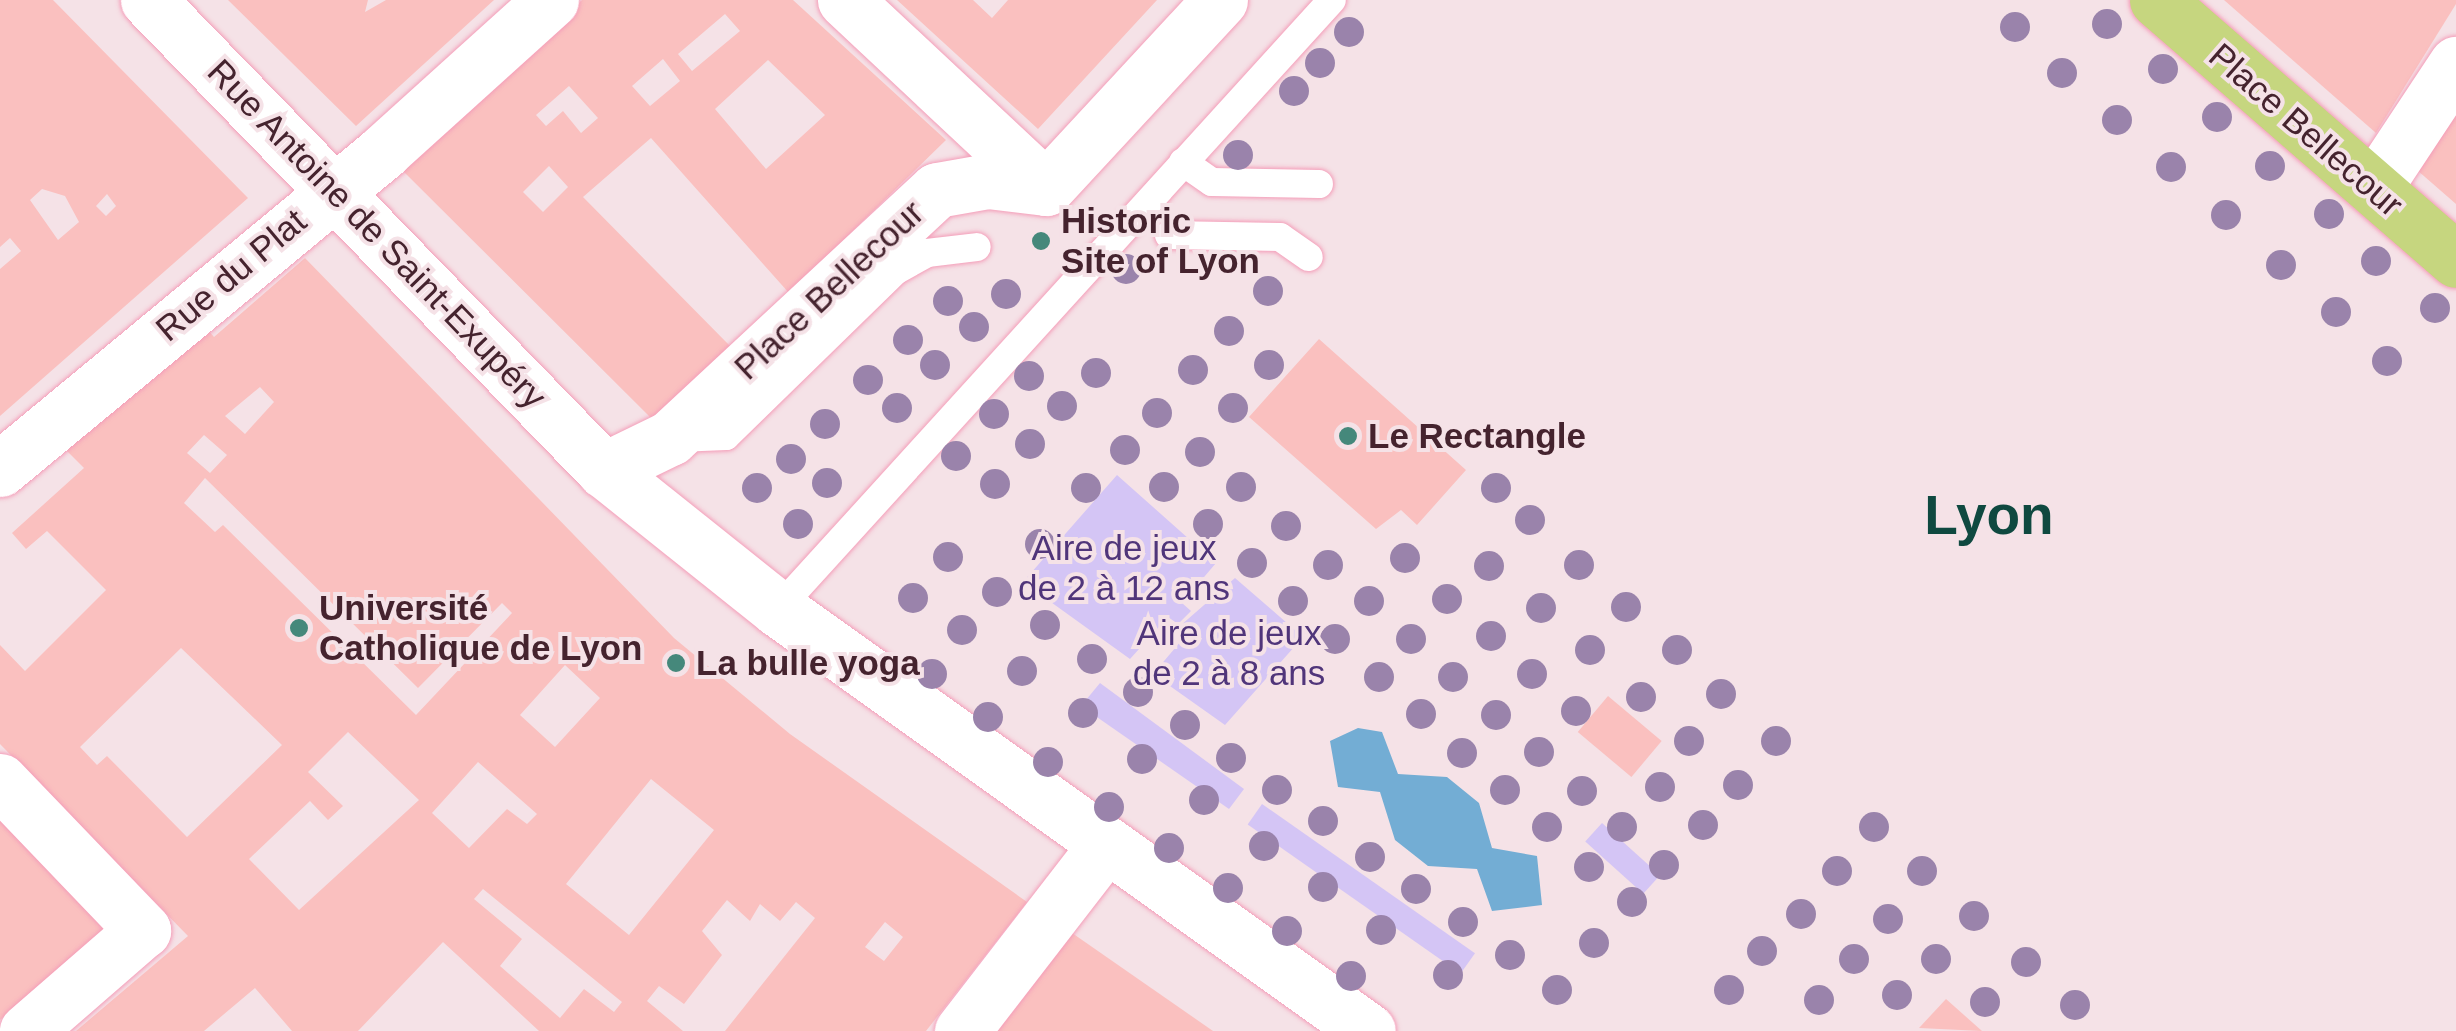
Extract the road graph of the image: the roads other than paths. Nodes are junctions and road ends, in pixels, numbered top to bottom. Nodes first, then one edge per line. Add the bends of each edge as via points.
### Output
1 (148, 0) edge
2 (551, 0) edge
3 (844, 0) edge
4 (1220, 0) edge
5 (1332, 0) edge
6 (2157, 0) edge
7 (2456, 64) edge
8 (1183, 162) junction
9 (1319, 184) dead end
10 (1046, 188) junction
11 (2374, 188) junction
12 (337, 189) junction
13 (1169, 235) dead end
14 (976, 246) dead end
15 (1309, 258) dead end
16 (2456, 260) edge
17 (670, 438) junction
18 (0, 470) edge
19 (604, 470) junction
20 (778, 610) junction
21 (0, 781) edge
22 (1106, 845) junction
23 (27, 1031) edge
24 (962, 1031) edge
25 (1368, 1031) edge

1 - 12 street, Rue Antoine de Saint-Exupéry
2 - 12 street, Rue du Plat
3 - 10 street
4 - 10 street
5 - 8 lane
6 - 11 main road, Place Bellecour
7 - 11 street
8 - 9 lane via 1212,182
8 - 20 lane
10 - 17 street, Place Bellecour via 988,181 937,190
11 - 16 main road, Place Bellecour
12 - 18 street, Rue du Plat
12 - 19 street, Rue Antoine de Saint-Exupéry
13 - 15 lane via 1280,238
14 - 17 lane via 927,253 895,272 726,436
17 - 19 street, Place Bellecour
19 - 20 street
20 - 22 street
21 - 23 street via 143,930
22 - 24 street
22 - 25 street

